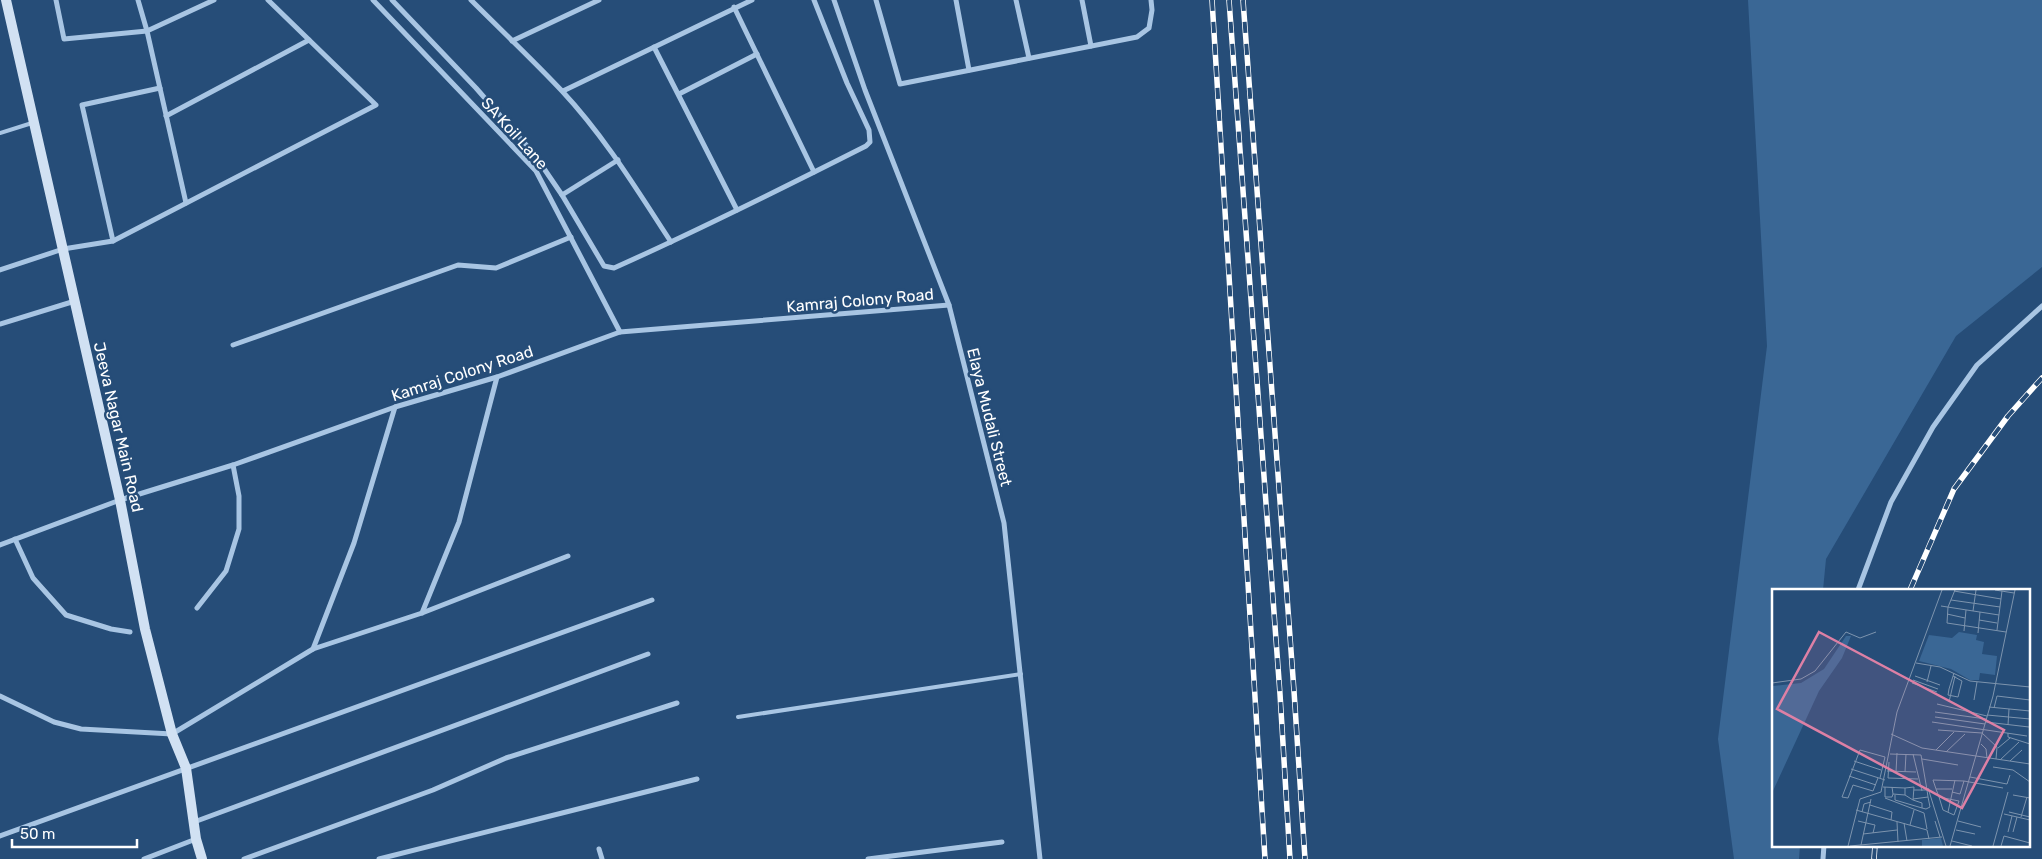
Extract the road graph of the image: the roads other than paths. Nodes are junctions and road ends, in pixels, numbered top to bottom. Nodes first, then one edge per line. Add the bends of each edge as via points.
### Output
1 (6, 0) edge
2 (56, 0) edge
3 (138, 0) edge
4 (214, 0) edge
5 (268, 0) edge
6 (373, 0) edge
7 (392, 0) edge
8 (471, 0) edge
9 (599, 0) edge
10 (752, 0) edge
11 (814, 0) edge
12 (834, 0) edge
13 (876, 0) edge
14 (956, 0) edge
15 (1016, 0) edge
16 (1082, 0) edge
17 (1151, 0) edge
18 (734, 7) junction
19 (147, 31) junction
20 (309, 40) junction
21 (512, 41) junction
22 (654, 46) junction
23 (1091, 46) junction
24 (757, 54) junction
25 (1029, 58) junction
26 (969, 70) junction
27 (160, 88) junction
28 (563, 92) junction
29 (679, 94) junction
30 (166, 116) junction
31 (34, 122) junction
32 (0, 133) edge
33 (618, 160) junction
34 (814, 172) junction
35 (562, 196) junction
36 (186, 203) junction
37 (738, 210) junction
38 (571, 237) junction
39 (113, 241) junction
40 (671, 242) junction
41 (63, 249) junction
42 (0, 270) edge
43 (75, 300) junction
44 (949, 305) junction
45 (2042, 306) edge
46 (0, 324) edge
47 (620, 332) junction
48 (233, 345) dead end
49 (497, 377) junction
50 (395, 407) junction
51 (233, 465) junction
52 (120, 500) junction
53 (15, 539) junction
54 (0, 544) edge
55 (568, 556) dead end
56 (1858, 589) edge
57 (652, 600) dead end
58 (197, 608) dead end
59 (422, 613) junction
60 (130, 632) dead end
61 (313, 649) junction
62 (648, 654) dead end
63 (1021, 674) junction
64 (0, 696) edge
65 (677, 703) dead end
66 (738, 717) dead end
67 (172, 734) junction
68 (186, 768) junction
69 (697, 778) dead end
70 (194, 822) junction
71 (0, 836) edge
72 (196, 839) junction
73 (1002, 842) dead end
74 (1824, 846) edge
75 (599, 849) dead end
76 (144, 859) edge
77 (202, 859) edge
78 (244, 859) edge
79 (379, 859) edge
80 (602, 859) edge
81 (872, 859) edge
82 (1040, 859) edge
83 (1823, 859) edge

1 - 31 street, Jeeva Nagar Main Road
2 - 19 street via 64,39
3 - 19 street
4 - 19 street
5 - 20 street
6 - 38 street, SA Koil Lane via 536,171
7 - 35 street via 534,154
8 - 21 street
9 - 21 street
10 - 18 street
11 - 34 street via 870,137 866,146
12 - 44 street, Elaya Mudali Street via 864,90
13 - 26 street via 900,84
14 - 26 street
15 - 25 street
16 - 23 street
17 - 23 street via 1149,28 1137,37
18 - 22 street
18 - 24 street
19 - 27 street
20 - 30 street
20 - 36 street via 376,104
21 - 28 street
22 - 28 street
22 - 29 street
23 - 25 street
24 - 29 street
24 - 34 street
25 - 26 street
27 - 30 street
27 - 39 street via 82,105
28 - 33 street
29 - 37 street
30 - 36 street
31 - 32 lane
31 - 41 street, Jeeva Nagar Main Road
33 - 35 street
33 - 40 street
34 - 37 street
35 - 40 street via 604,266 609,269
36 - 39 street
37 - 40 street
38 - 47 street, SA Koil Lane
38 - 48 street via 496,268 458,264
39 - 41 street
41 - 42 street
41 - 43 street, Jeeva Nagar Main Road
43 - 46 street
43 - 52 street, Jeeva Nagar Main Road
44 - 47 street, Kamraj Colony Road
44 - 63 street, Elaya Mudali Street via 1004,523
45 - 56 street via 1977,365 1933,427 1891,502
47 - 49 street, Kamraj Colony Road
49 - 50 street, Kamraj Colony Road
49 - 59 street via 459,522
50 - 51 street, Kamraj Colony Road
50 - 61 street via 354,543
51 - 52 street, Kamraj Colony Road
51 - 58 street via 239,496 239,529 226,571
52 - 53 street, Kamraj Colony Road
52 - 67 street, Jeeva Nagar Main Road via 145,629
53 - 54 street, Kamraj Colony Road
53 - 60 street via 34,578 66,615 111,630
55 - 59 street
57 - 68 street
59 - 61 street
61 - 67 street
62 - 70 street
63 - 66 lane
63 - 82 street, Elaya Mudali Street
64 - 67 street via 54,722 81,728
65 - 78 street via 506,758 433,790
67 - 68 street, Jeeva Nagar Main Road
68 - 70 street, Jeeva Nagar Main Road
68 - 71 street
69 - 79 street
70 - 72 street, Jeeva Nagar Main Road
72 - 76 street
72 - 77 street, Jeeva Nagar Main Road
73 - 81 street
74 - 83 street
75 - 80 street

